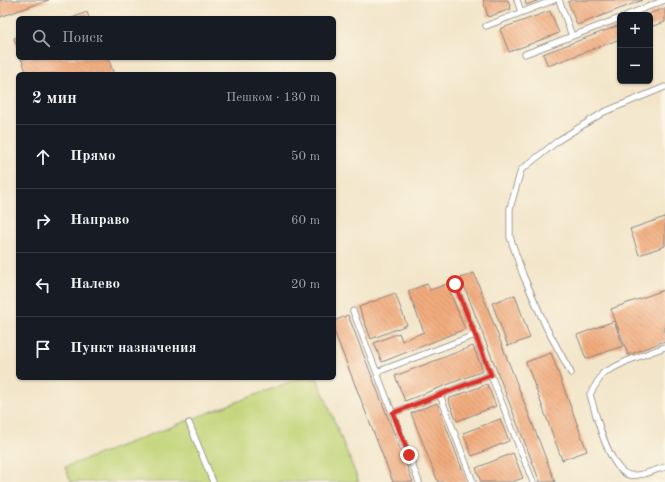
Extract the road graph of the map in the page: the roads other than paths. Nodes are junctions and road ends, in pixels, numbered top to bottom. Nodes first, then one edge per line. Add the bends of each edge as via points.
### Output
1 (517, 0) edge
2 (554, 0) edge
3 (559, 0) edge
4 (665, 0) edge
5 (521, 12) junction
6 (635, 12) edge
7 (617, 19) edge
8 (486, 26) dead end
9 (572, 36) junction
10 (525, 54) dead end
11 (665, 87) edge
12 (455, 284) dead end
13 (353, 311) dead end
14 (475, 335) junction
15 (665, 347) edge
16 (377, 372) junction
17 (571, 373) dead end
18 (491, 375) junction
19 (440, 395) junction
20 (393, 413) junction
21 (189, 423) dead end
22 (665, 467) edge
23 (213, 482) edge
24 (419, 482) edge
25 (473, 482) edge
26 (533, 482) edge

1 - 5 lane
2 - 5 lane
3 - 9 lane
4 - 6 lane
5 - 8 lane
7 - 9 lane
9 - 10 lane
11 - 17 lane via 604,112 560,140 521,170 510,208 510,237 523,275 546,327
12 - 14 lane
13 - 16 lane
14 - 16 lane
14 - 18 lane
15 - 22 lane via 627,360 603,373 590,394 601,433 619,469 629,475
16 - 20 lane
18 - 19 lane
18 - 26 lane
19 - 20 lane
19 - 25 lane
20 - 24 lane
21 - 23 lane

